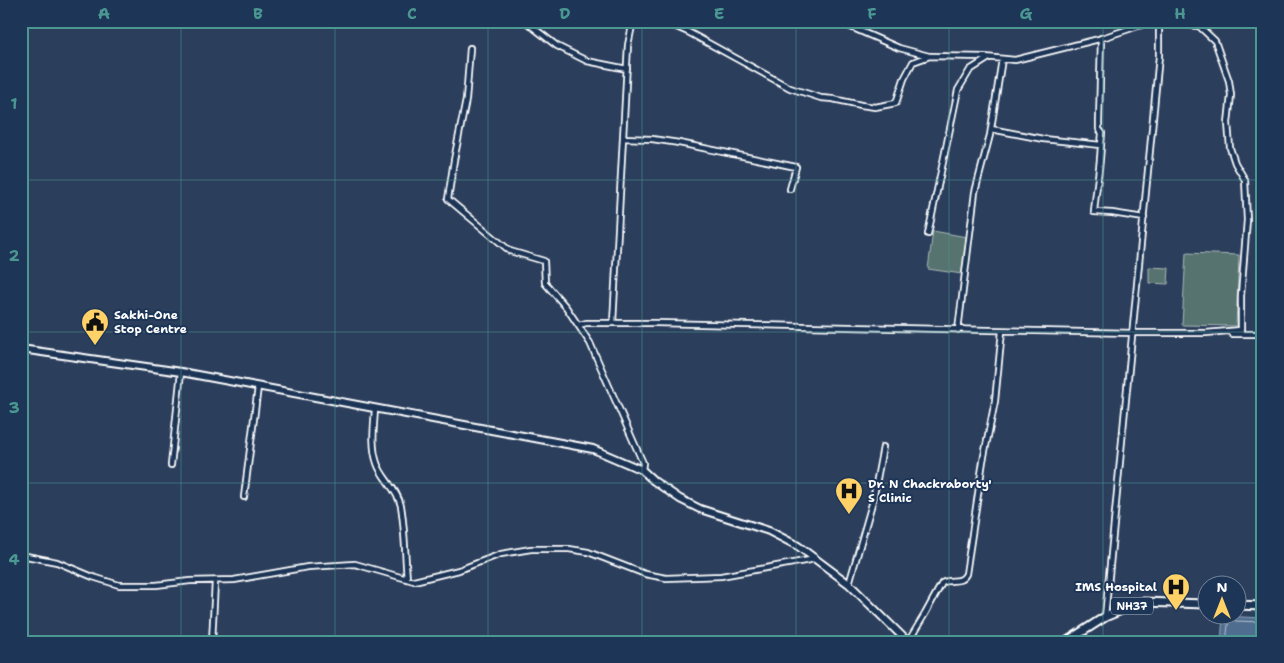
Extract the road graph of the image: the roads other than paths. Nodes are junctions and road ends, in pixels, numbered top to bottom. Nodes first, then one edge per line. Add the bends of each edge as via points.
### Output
1 (525, 21) edge
2 (633, 21) edge
3 (663, 21) edge
4 (837, 21) edge
5 (1159, 24) junction
6 (1101, 38) junction
7 (470, 48) dead end
8 (930, 56) junction
9 (989, 58) junction
10 (1002, 59) junction
11 (627, 69) junction
12 (991, 129) junction
13 (624, 138) junction
14 (1101, 145) junction
15 (790, 189) dead end
16 (1144, 218) junction
17 (928, 234) dead end
18 (614, 323) junction
19 (579, 325) junction
20 (958, 330) junction
21 (1002, 331) junction
22 (1131, 333) junction
23 (1263, 334) edge
24 (21, 349) edge
25 (181, 372) junction
26 (258, 387) junction
27 (375, 409) junction
28 (883, 447) dead end
29 (171, 465) dead end
30 (642, 470) junction
31 (244, 497) dead end
32 (21, 556) edge
33 (816, 558) junction
34 (407, 579) junction
35 (215, 580) junction
36 (849, 584) junction
37 (1196, 604) edge
38 (1246, 605) edge
39 (1263, 606) edge
40 (1105, 617) junction
41 (212, 642) edge
42 (908, 642) edge
43 (1066, 642) edge

1 - 11 street via 557,46 587,62
2 - 11 street
3 - 8 street via 790,88 861,106 896,103 904,78 914,62
4 - 8 street via 899,48
5 - 6 street via 1150,22
5 - 16 street
5 - 22 street via 1199,26 1215,41 1229,81 1230,148 1245,180 1247,203 1241,330
6 - 10 street via 1015,60
6 - 14 street via 1098,107
7 - 19 street via 466,100 448,199 510,251 544,261 545,283
8 - 9 street
9 - 10 street
9 - 17 street via 970,70 958,90
10 - 12 street
11 - 13 street
12 - 14 street via 1042,140
12 - 20 street via 975,192
13 - 15 street via 680,143 796,167
13 - 18 street
14 - 16 street via 1094,212
16 - 22 street
18 - 19 street
18 - 20 street
19 - 30 street via 643,463
20 - 21 street
21 - 22 street
21 - 42 street via 995,401 966,574 958,582 942,583
22 - 23 street
22 - 40 street
24 - 25 main road
25 - 26 main road
25 - 29 street
26 - 27 main road
26 - 31 street
27 - 30 main road via 593,449
27 - 34 street via 376,463 396,491 401,506
28 - 36 street via 873,500
30 - 33 main road via 680,500 769,531
32 - 35 street via 57,562 119,585
33 - 34 street via 720,576 666,578 645,574 588,552 531,549 501,554 459,570 414,581
33 - 36 main road
34 - 35 street via 356,564
35 - 41 street
36 - 42 main road
37 - 40 highway, NH37 via 1141,602
38 - 39 highway
40 - 43 highway, NH37

